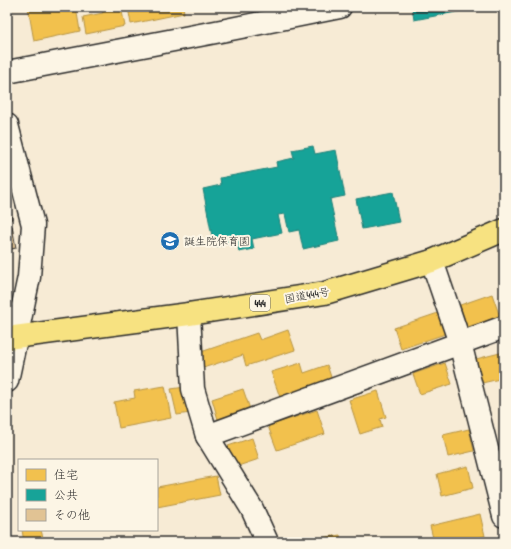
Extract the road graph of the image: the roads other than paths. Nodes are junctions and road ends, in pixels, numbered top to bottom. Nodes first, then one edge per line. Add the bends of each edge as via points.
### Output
1 (340, 7) edge
2 (7, 72) edge
3 (7, 125) edge
4 (504, 230) edge
5 (432, 261) junction
6 (189, 314) junction
7 (504, 327) edge
8 (11, 338) edge
9 (460, 343) junction
10 (7, 381) edge
11 (207, 436) junction
12 (504, 516) edge
13 (267, 542) edge

1 - 2 street
3 - 8 street via 33,225 29,277
4 - 5 highway, 国道444号 / 444
5 - 6 highway, 国道444号 / 444 via 325,292
5 - 9 street
6 - 8 highway, 国道444号 / 444
6 - 11 street via 193,389
7 - 9 street
8 - 10 street
9 - 11 street
9 - 12 street
11 - 13 street via 252,509

